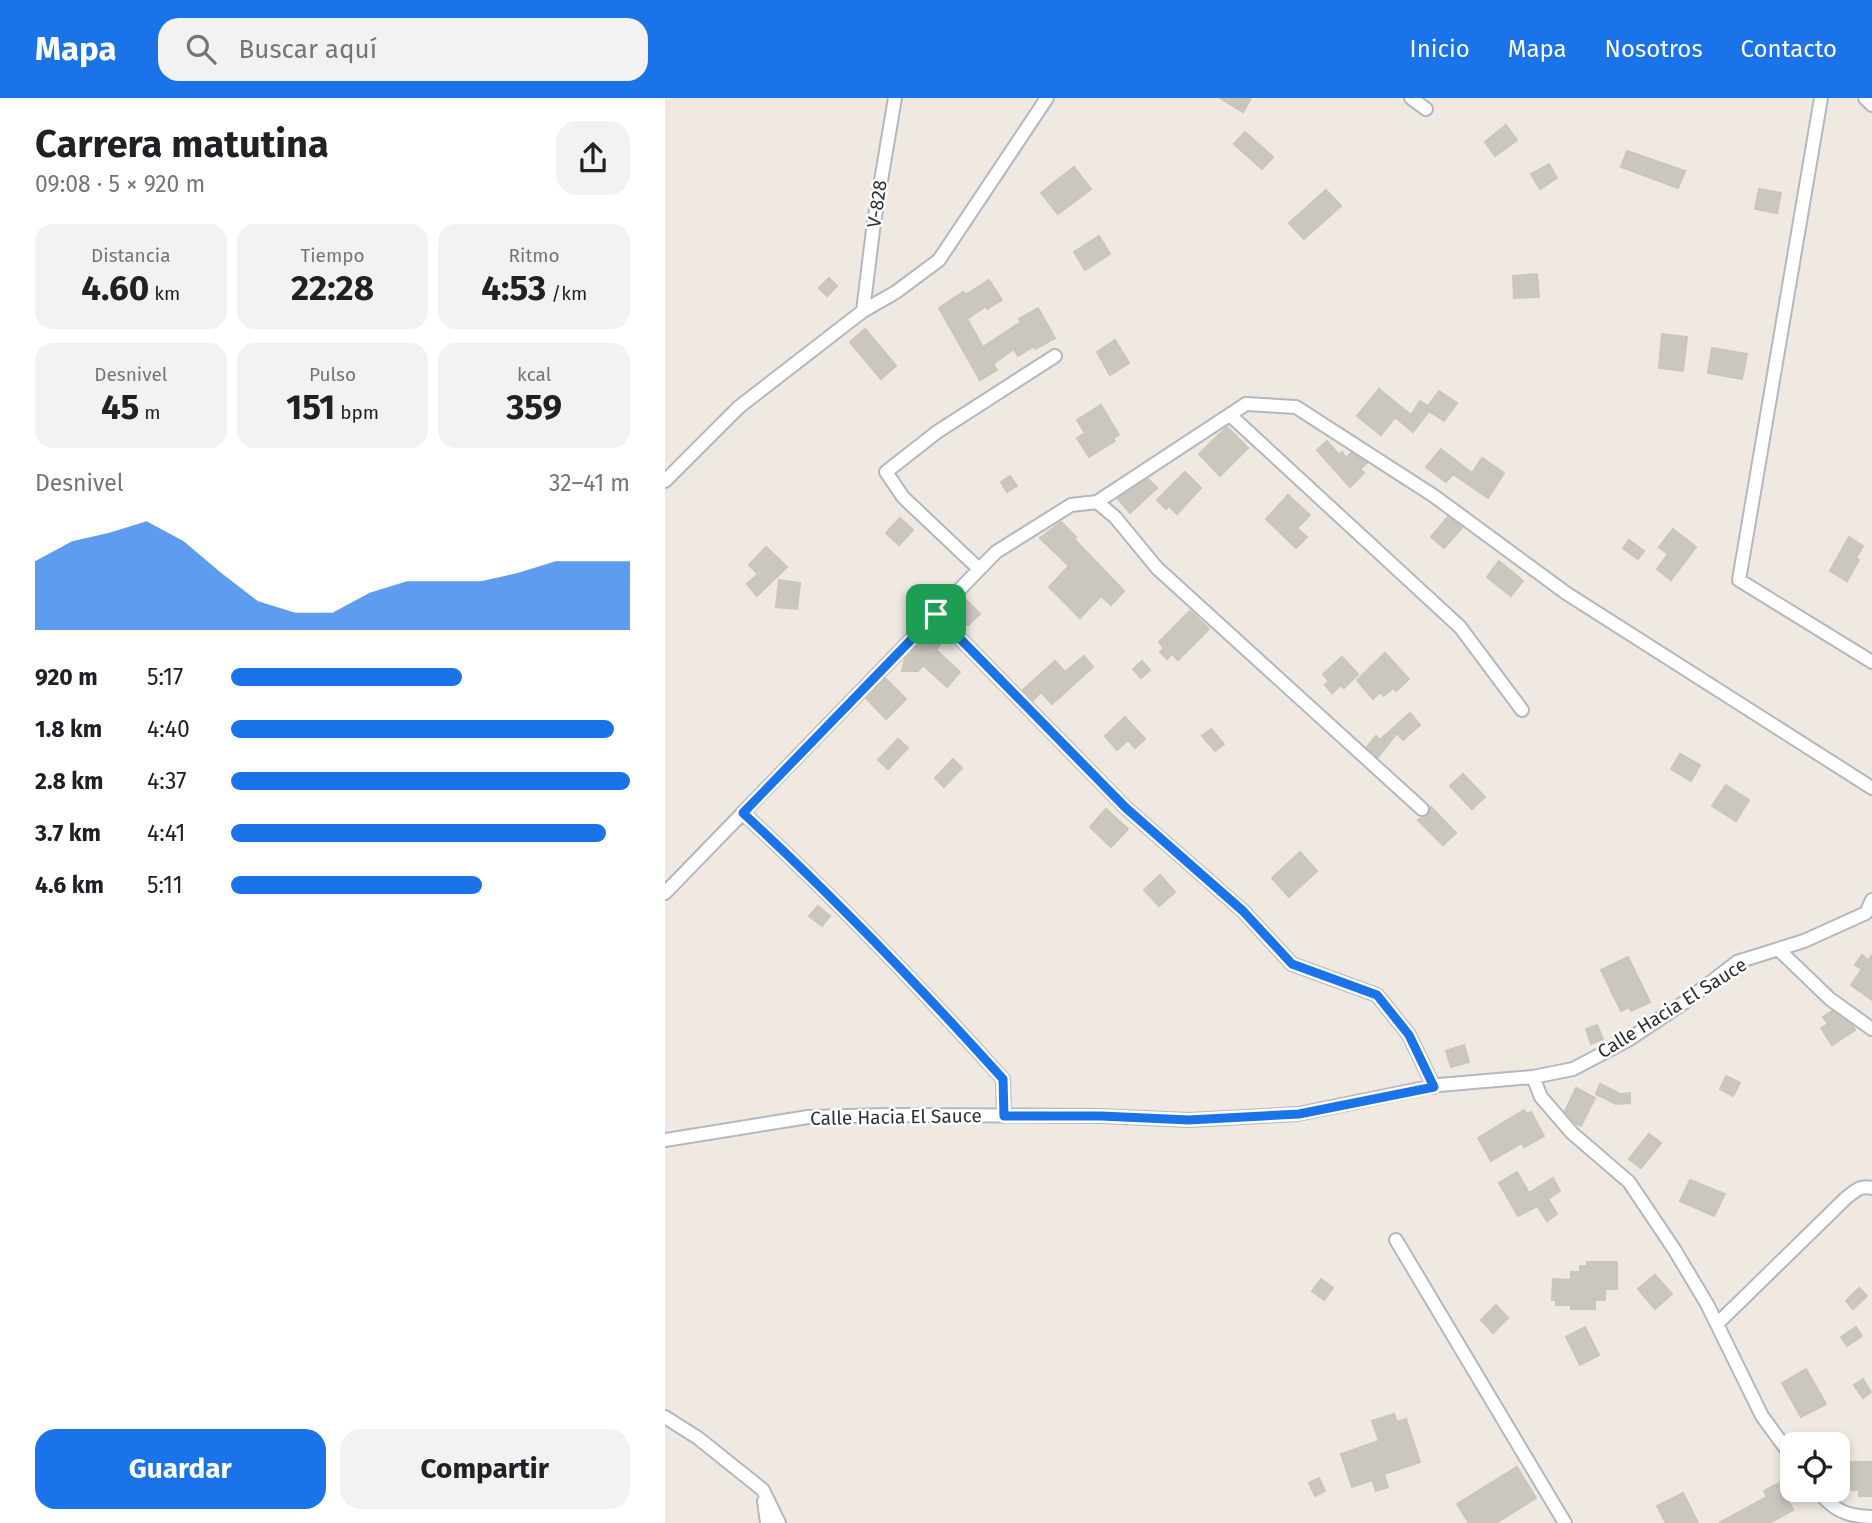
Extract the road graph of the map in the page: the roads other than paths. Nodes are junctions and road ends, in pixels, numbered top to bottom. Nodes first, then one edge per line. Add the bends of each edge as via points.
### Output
1 (895, 98) edge
2 (1047, 98) edge
3 (1411, 98) edge
4 (1821, 98) edge
5 (1865, 98) edge
6 (1872, 105) edge
7 (1426, 109) dead end
8 (863, 311) junction
9 (1055, 356) dead end
10 (1230, 415) junction
11 (665, 481) edge
12 (1097, 502) junction
13 (979, 569) junction
14 (936, 614) junction
15 (1872, 662) edge
16 (1522, 710) dead end
17 (1872, 788) edge
18 (1422, 809) dead end
19 (743, 813) junction
20 (665, 893) edge
21 (1872, 900) edge
22 (1778, 949) junction
23 (1872, 1029) edge
24 (1533, 1077) junction
25 (1434, 1087) junction
26 (1004, 1116) junction
27 (665, 1140) edge
28 (1872, 1188) edge
29 (1396, 1240) dead end
30 (1717, 1324) junction
31 (665, 1417) edge
32 (1780, 1441) edge
33 (763, 1490) junction
34 (1827, 1502) edge
35 (1872, 1517) edge
36 (767, 1523) edge
37 (779, 1523) edge
38 (1565, 1523) edge

1 - 8 street, V-828
2 - 8 street via 939,260
3 - 7 street
4 - 15 street via 1739,580
5 - 6 street
8 - 11 street via 739,407
9 - 13 street via 937,432 886,472 903,497
10 - 12 street
10 - 16 street via 1460,627
10 - 17 street via 1246,404 1296,407 1434,496 1566,593
12 - 13 street via 1071,505 996,552
12 - 18 street via 1157,568
13 - 14 street
14 - 19 street
14 - 25 street via 1126,808 1243,911 1292,964 1377,995 1409,1035
19 - 20 street
19 - 26 street via 793,859 1003,1079
21 - 22 street, Calle Hacia El Sauce via 1866,913
22 - 23 street via 1830,999
22 - 24 street, Calle Hacia El Sauce via 1737,962 1628,1040 1573,1069
24 - 25 street, Calle Hacia El Sauce
24 - 30 street via 1541,1097 1572,1133 1629,1182
25 - 26 street, Calle Hacia El Sauce via 1299,1114 1189,1120
26 - 27 street, Calle Hacia El Sauce via 808,1117
28 - 30 street via 1857,1188
29 - 38 street
30 - 32 street via 1762,1416
31 - 33 street
33 - 36 street
33 - 37 street
34 - 35 street via 1847,1514

